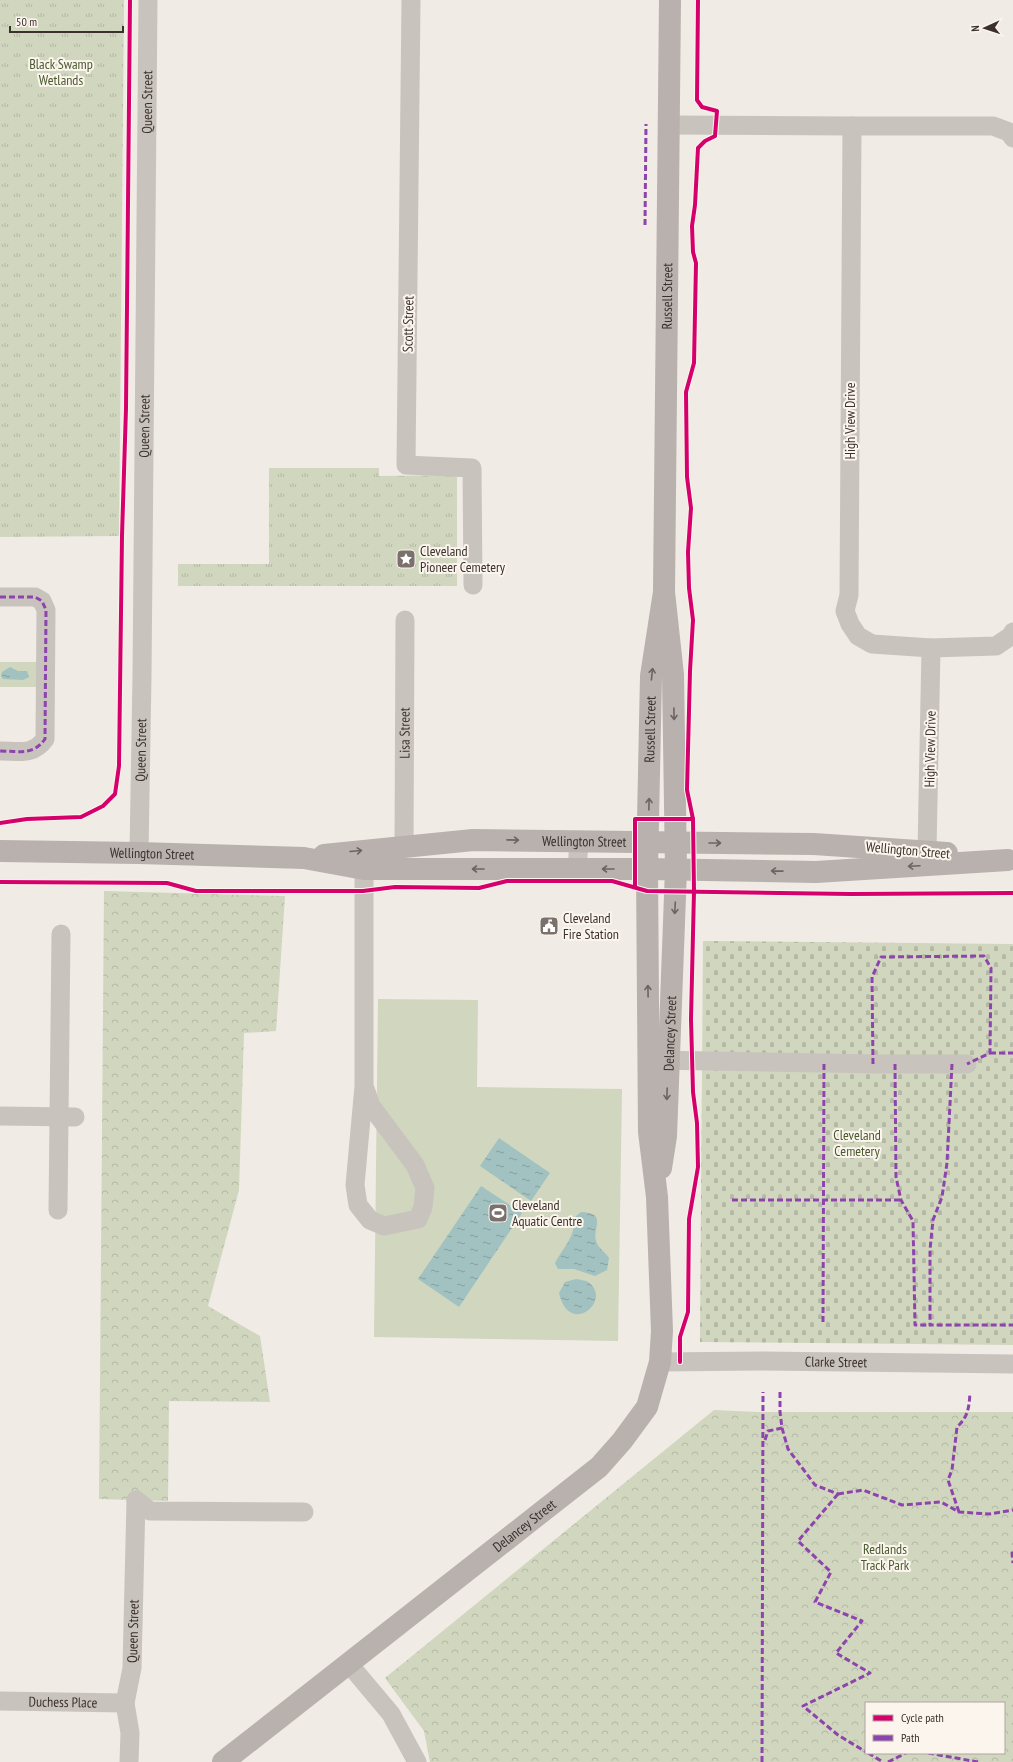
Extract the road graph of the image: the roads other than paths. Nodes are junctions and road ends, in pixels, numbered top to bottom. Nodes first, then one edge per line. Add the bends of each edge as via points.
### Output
1 (148, 0) edge
2 (411, 0) edge
3 (670, 0) edge
4 (669, 125) junction
5 (852, 126) junction
6 (1013, 138) edge
7 (473, 585) dead end
8 (664, 592) junction
9 (0, 597) edge
10 (405, 620) dead end
11 (1013, 632) edge
12 (931, 648) junction
13 (0, 751) edge
14 (579, 842) junction
15 (648, 843) junction
16 (676, 843) junction
17 (404, 847) junction
18 (0, 851) edge
19 (927, 851) junction
20 (138, 852) junction
21 (304, 858) junction
22 (1011, 860) edge
23 (364, 869) junction
24 (578, 869) junction
25 (647, 869) junction
26 (676, 869) junction
27 (61, 934) dead end
28 (659, 1025) junction
29 (658, 1060) junction
30 (967, 1064) dead end
31 (364, 1086) junction
32 (0, 1116) edge
33 (66, 1117) junction
34 (58, 1210) dead end
35 (660, 1362) junction
36 (1013, 1364) edge
37 (304, 1512) dead end
38 (349, 1664) junction
39 (0, 1701) edge
40 (125, 1703) junction
41 (129, 1762) edge
42 (223, 1762) edge
43 (417, 1762) edge

1 - 20 street, Queen Street
2 - 7 street, Scott Street via 406,465 472,468
3 - 4 main road, Russell Street
4 - 5 street
4 - 8 main road, Russell Street
5 - 6 street via 993,126 1009,132
5 - 12 street, High View Drive via 849,595 845,611 858,636 872,644
15 -> 8 main road, Russell Street via 651,676
8 -> 16 main road, Russell Street via 673,675
9 - 13 street via 35,597 42,601 46,610 45,740 40,747 32,751
10 - 17 street, Lisa Street
11 - 12 street, High View Drive via 996,646
12 - 19 street, High View Drive
14 - 15 main road, Wellington Street
17 -> 14 main road, Wellington Street via 472,840
14 - 24 street
15 - 16 main road, Wellington Street
15 - 25 main road, Russell Street
16 -> 19 main road, Wellington Street via 814,844
16 - 26 main road, Russell Street
21 -> 17 main road, Wellington Street
18 - 20 main road, Wellington Street
19 - 22 main road, Wellington Street
20 - 21 main road, Wellington Street
21 - 23 main road, Wellington Street
22 -> 26 main road, Wellington Street via 816,872
24 -> 23 main road, Wellington Street
23 - 31 street
25 -> 24 main road, Wellington Street
25 - 26 main road, Wellington Street
28 -> 25 main road, Delancey Street
26 -> 28 main road, Delancey Street
27 - 33 street
28 - 29 main road, Delancey Street
29 - 30 street
29 - 35 main road, Delancey Street via 649,1132 657,1197 662,1331
31 - 31 street via 354,1185 358,1205 370,1220 384,1226 418,1219 424,1207 425,1188 415,1165 371,1106
32 - 33 street
33 - 34 street
35 - 36 street, Clarke Street
35 - 38 main road, Delancey Street via 647,1407 599,1467
37 - 40 street, Queen Street via 150,1511 136,1500 132,1668
38 - 42 main road, Delancey Street
38 - 43 street via 391,1714
39 - 40 street, Duchess Place
40 - 41 street, Queen Street via 130,1734

